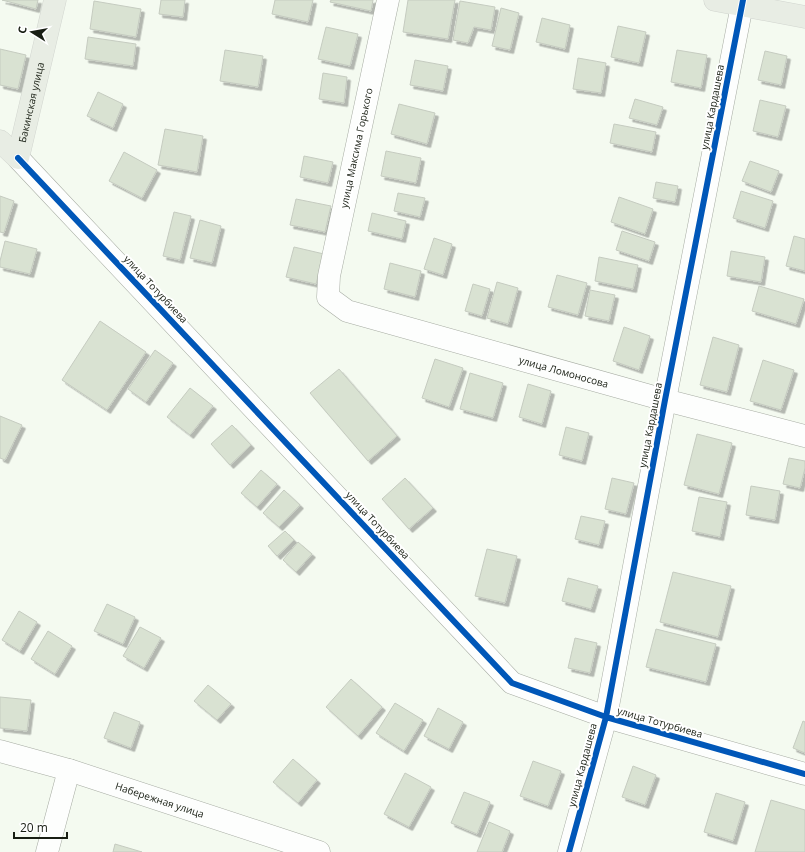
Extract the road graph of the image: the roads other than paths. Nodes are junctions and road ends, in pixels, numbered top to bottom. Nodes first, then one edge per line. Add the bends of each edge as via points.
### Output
1 (54, 0) edge
2 (388, 0) edge
3 (715, 0) edge
4 (742, 3) edge
5 (805, 17) edge
6 (5, 149) edge
7 (328, 297) joint
8 (665, 400) junction
9 (805, 436) edge
10 (606, 717) junction
11 (0, 751) edge
12 (69, 770) junction
13 (805, 774) edge
14 (47, 852) edge
15 (319, 852) edge
16 (569, 852) edge

1 - 6 main road, Бакинская улица
2 - 7 street, улица Максима Горького via 329,276
3 - 4 main road
4 - 5 main road
4 - 8 street, улица Кардашева
6 - 10 street, улица Тотурбиева via 512,683
7 - 8 street, улица Ломоносова via 347,311
8 - 9 street, улица Ломоносова
8 - 10 street, улица Кардашева
10 - 13 street, улица Тотурбиева
10 - 16 street, улица Кардашева
11 - 12 street, Набережная улица
12 - 14 street
12 - 15 street, Набережная улица

